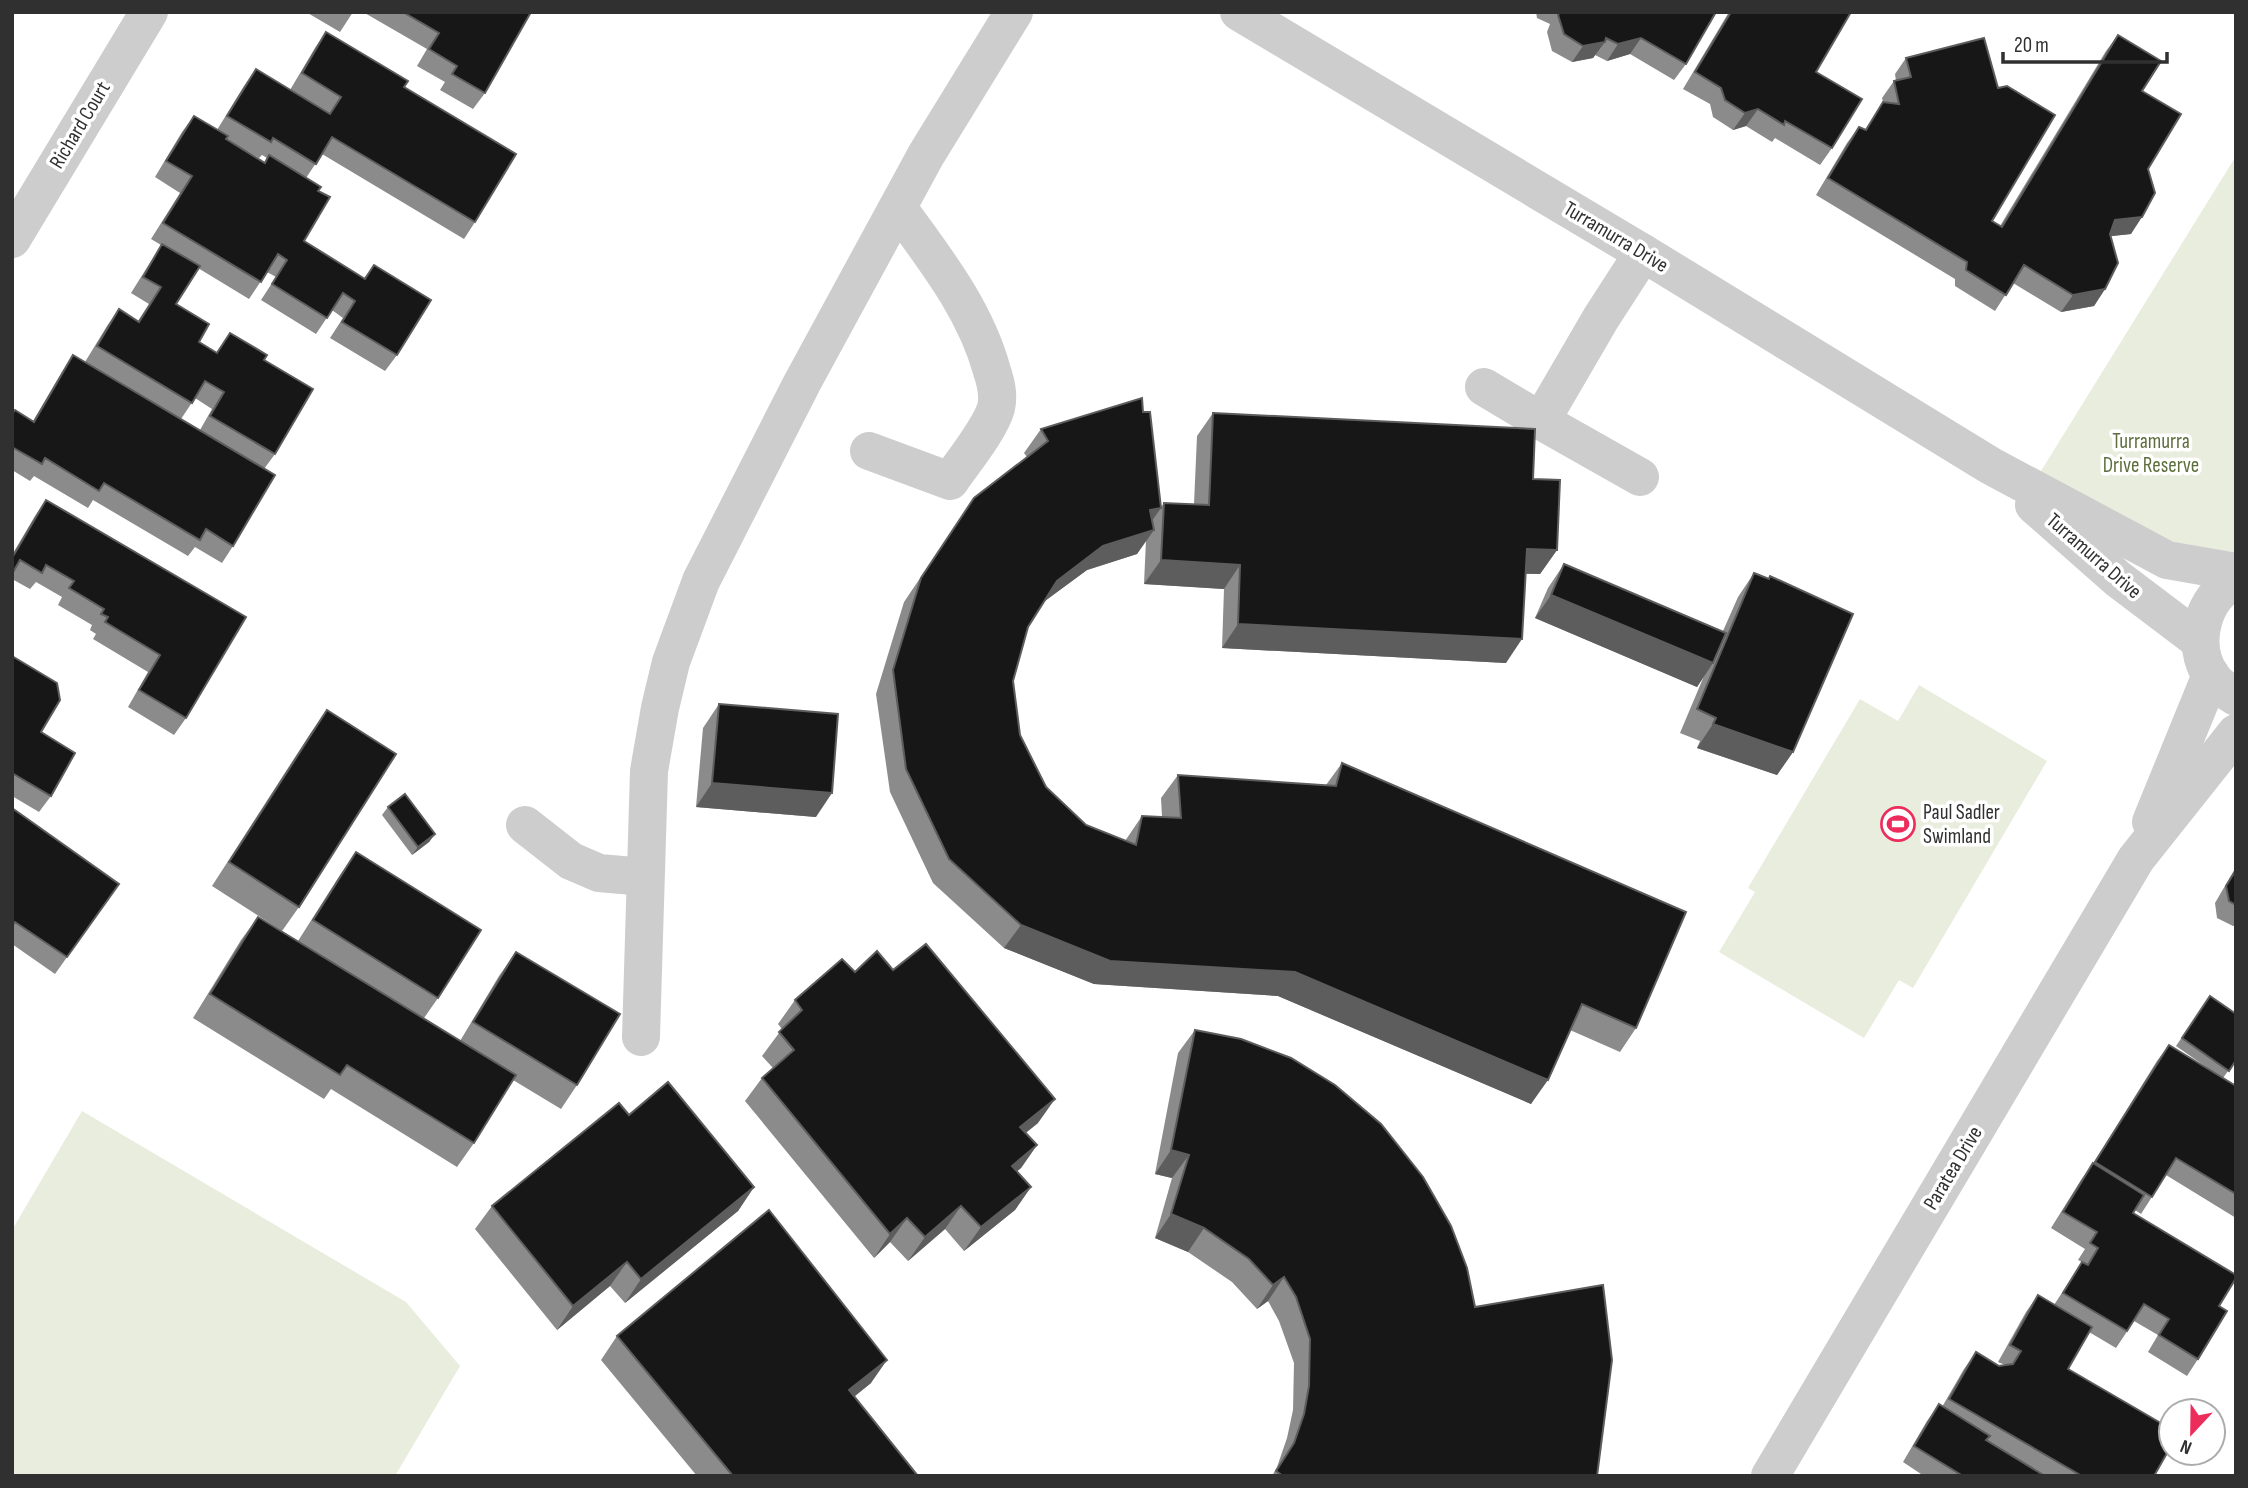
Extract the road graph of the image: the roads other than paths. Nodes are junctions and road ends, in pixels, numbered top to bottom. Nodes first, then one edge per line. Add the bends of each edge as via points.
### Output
1 (149, 12) edge
2 (1014, 12) edge
3 (1239, 12) edge
4 (898, 208) junction
5 (12, 239) edge
6 (1643, 253) junction
7 (1485, 387) dead end
8 (1541, 421) junction
9 (869, 451) dead end
10 (1991, 466) junction
11 (1640, 477) dead end
12 (2236, 572) edge
13 (2236, 580) edge
14 (2216, 671) edge
15 (2236, 733) edge
16 (525, 825) dead end
17 (2136, 859) junction
18 (645, 877) junction
19 (641, 1037) dead end
20 (1770, 1476) edge

1 - 5 street, Richard Court
2 - 4 street
3 - 6 street, Turramurra Drive
4 - 9 street via 959,294 978,330 998,399 989,424 950,481
4 - 18 street via 796,395 692,603 671,662 652,753
6 - 8 street
6 - 10 street, Turramurra Drive
7 - 8 street
8 - 11 street
10 - 12 street, Turramurra Drive via 2167,560
10 - 14 street, Turramurra Drive
13 - 14 street, Paratea Drive via 2213,599 2203,620
14 - 17 street, Paratea Drive
15 - 17 street, Paratea Drive
16 - 18 street via 571,861 599,873
17 - 20 street, Paratea Drive
18 - 19 street

